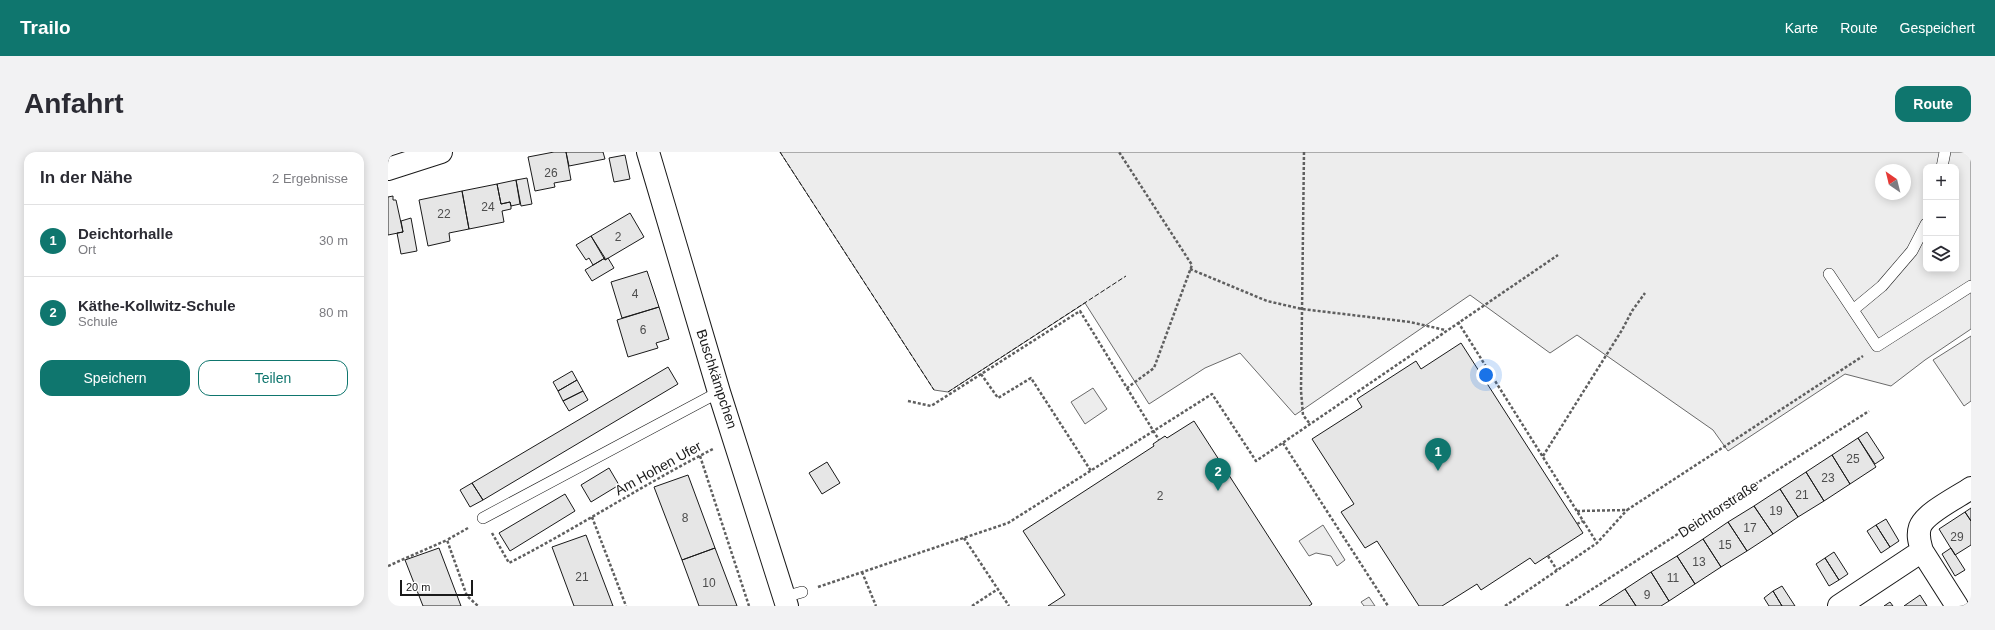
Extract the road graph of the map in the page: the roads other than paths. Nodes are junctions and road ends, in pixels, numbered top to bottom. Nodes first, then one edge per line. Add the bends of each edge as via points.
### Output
1 (441, 152) edge
2 (648, 152) edge
3 (1945, 152) edge
4 (1943, 164) edge
5 (388, 169) edge
6 (1923, 230) edge
7 (1829, 274) dead end
8 (1971, 286) edge
9 (1853, 310) junction
10 (719, 392) junction
11 (1971, 488) edge
12 (483, 518) road end
13 (1922, 552) junction
14 (791, 598) edge
15 (1838, 606) edge
16 (1957, 606) edge

1 - 5 street
2 - 10 street, Buschkämpchen
3 - 4 lane
6 - 9 lane via 1912,251 1882,286
7 - 9 lane
8 - 9 lane via 1876,346
10 - 12 lane
10 - 14 street, Buschkämpchen
11 - 13 street via 1925,519 1918,538
13 - 15 street
13 - 16 street

